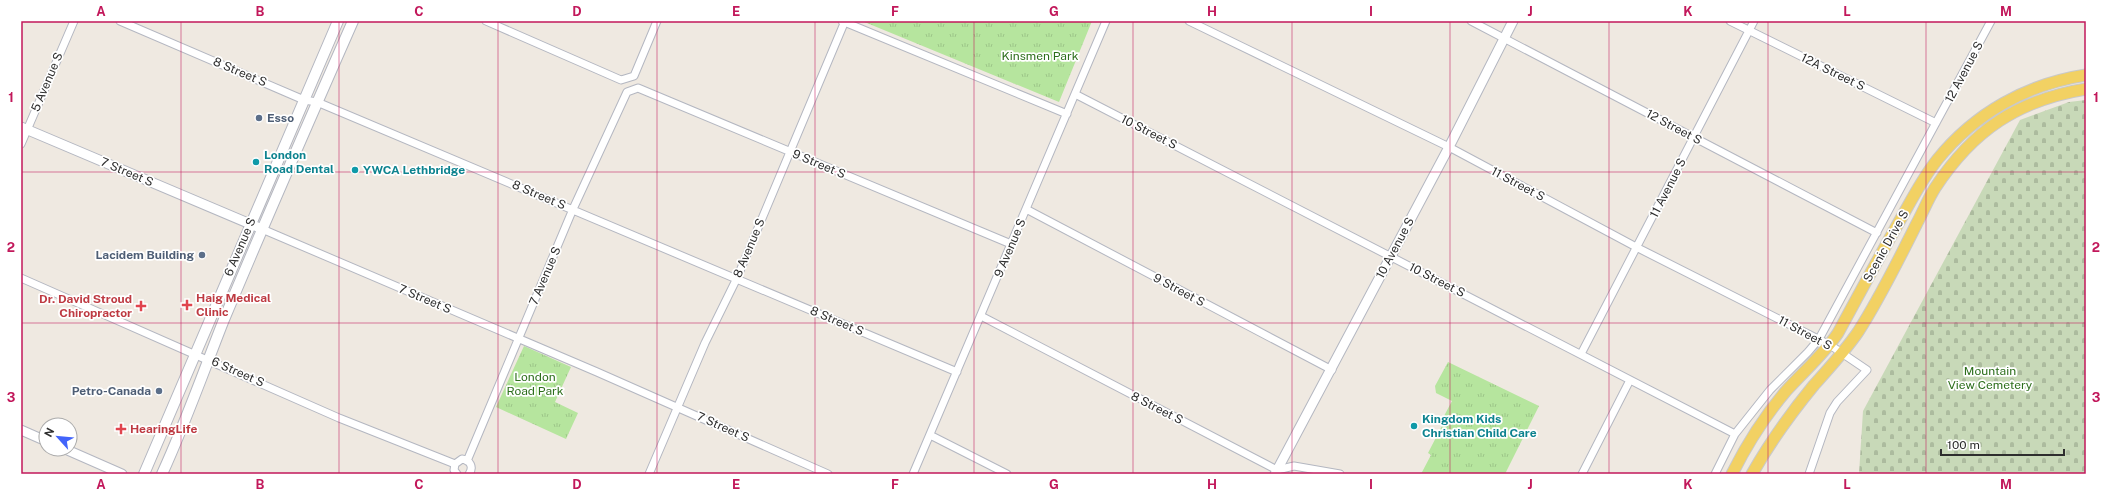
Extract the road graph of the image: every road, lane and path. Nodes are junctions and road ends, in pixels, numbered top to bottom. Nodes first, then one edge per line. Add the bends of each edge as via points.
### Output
1 (74, 21) edge
2 (120, 21) edge
3 (338, 21) edge
4 (353, 21) edge
5 (486, 21) edge
6 (657, 21) edge
7 (844, 21) edge
8 (1106, 21) edge
9 (1189, 21) edge
10 (1471, 21) edge
11 (1513, 21) edge
12 (1730, 21) edge
13 (1754, 21) edge
14 (1991, 21) edge
15 (1749, 31) junction
16 (1504, 38) junction
17 (2086, 75) edge
18 (2086, 89) edge
19 (627, 92) joint
20 (1075, 94) junction
21 (304, 100) junction
22 (317, 102) junction
23 (1066, 114) junction
24 (1936, 123) junction
25 (24, 128) edge
26 (1694, 137) junction
27 (21, 144) edge
28 (1449, 147) junction
29 (790, 152) junction
30 (573, 209) junction
31 (1026, 209) junction
32 (250, 224) junction
33 (262, 229) junction
34 (1877, 233) junction
35 (1011, 244) junction
36 (1638, 248) junction
37 (1391, 256) junction
38 (21, 278) edge
39 (737, 278) junction
40 (981, 316) junction
41 (519, 339) junction
42 (1819, 339) junction
43 (1830, 345) junction
44 (195, 354) junction
45 (1581, 354) junction
46 (1843, 354) junction
47 (208, 359) junction
48 (1332, 370) junction
49 (957, 372) junction
50 (1630, 380) junction
51 (677, 407) junction
52 (21, 430) edge
53 (1735, 434) junction
54 (930, 435) junction
55 (38, 437) edge
56 (78, 455) edge
57 (467, 460) junction
58 (455, 464) junction
59 (1276, 472) edge
60 (472, 473) edge
61 (122, 474) edge
62 (144, 474) edge
63 (162, 474) edge
64 (457, 474) edge
65 (649, 474) edge
66 (828, 474) edge
67 (913, 474) edge
68 (1007, 474) edge
69 (1340, 474) edge
70 (1582, 474) edge
71 (1714, 474) edge
72 (1732, 474) edge
73 (1752, 474) edge
74 (1809, 474) edge

1 - 25 street, 5 Avenue S
2 - 21 street, 8 Street S
3 - 21 main road, 6 Avenue S
4 - 22 main road, 6 Avenue S
5 - 6 street via 621,80 634,76
7 - 23 street
7 - 29 street, 8 Avenue S
8 - 20 street, 9 Avenue S
9 - 28 street, 11 Street S
10 - 16 street, 12 Street S
11 - 16 street, 10 Avenue S
12 - 15 street, 12A Street S
13 - 15 street, 11 Avenue S
14 - 24 street, 12 Avenue S
15 - 24 street, 12A Street S
15 - 26 street, 11 Avenue S
16 - 26 street, 12 Street S
16 - 28 street, 10 Avenue S
17 - 43 main road, Scenic Drive S via 2065,78 2002,102 1957,137 1927,174
18 - 46 main road, Scenic Drive S via 2066,92 2017,109 1973,141 1934,189 1862,325
19 - 29 street, 9 Street S via 638,88
19 - 30 street, 7 Avenue S
20 - 23 street, 9 Avenue S
20 - 37 street, 10 Street S
21 - 22 street, 8 Street S
21 - 32 main road, 6 Avenue S
22 - 30 street, 8 Street S
22 - 33 main road, 6 Avenue S
23 - 31 street, 9 Avenue S
24 - 34 street, Scenic Drive S
25 - 27 street, 5 Avenue S
25 - 32 street, 7 Street S
26 - 34 street, 12 Street S
26 - 36 street, 11 Avenue S
28 - 36 street, 11 Street S
28 - 37 street, 10 Avenue S
29 - 35 street, 9 Street S
29 - 39 street, 8 Avenue S
30 - 39 street, 8 Street S
30 - 41 street, 7 Avenue S
31 - 35 street, 9 Avenue S
31 - 48 street, 9 Street S
32 - 33 street, 7 Street S
32 - 44 main road, 6 Avenue S
33 - 41 street, 7 Street S
33 - 47 main road, 6 Avenue S
34 - 42 street, Scenic Drive S
35 - 40 street, 9 Avenue S
36 - 42 street, 11 Street S
36 - 45 street, 11 Avenue S
37 - 45 street, 10 Street S
37 - 48 street, 10 Avenue S
38 - 44 street, 6 Street S
39 - 49 street, 8 Street S
39 - 51 street, 8 Avenue S
40 - 49 street, 9 Avenue S
40 - 59 street, 8 Street S
41 - 51 street, 7 Street S
41 - 57 street, 7 Avenue S
42 - 43 street, 11 Street S
42 - 53 street, Scenic Drive S via 1770,390
43 - 46 street, 11 Street S
43 - 72 main road, Scenic Drive S via 1768,413
44 - 47 street, 6 Street S
44 - 62 main road, 6 Avenue S
45 - 50 street, 10 Street S
46 - 73 main road, Scenic Drive S via 1772,439
46 - 74 street, 11 Street S via 1867,370 1830,413
47 - 58 street, 6 Street S via 339,418
47 - 63 main road, 6 Avenue S via 181,432
48 - 59 street, 10 Avenue S
49 - 54 street, 9 Avenue S
50 - 53 street, 10 Street S
50 - 70 street
51 - 65 street, 8 Avenue S
51 - 66 street, 7 Street S
52 - 55 street
53 - 71 street, Scenic Drive S
54 - 67 street, 9 Avenue S
54 - 68 street
56 - 61 street
57 - 58 street via 459,460
57 - 60 street
58 - 64 street via 454,470
59 - 69 street via 1294,466

